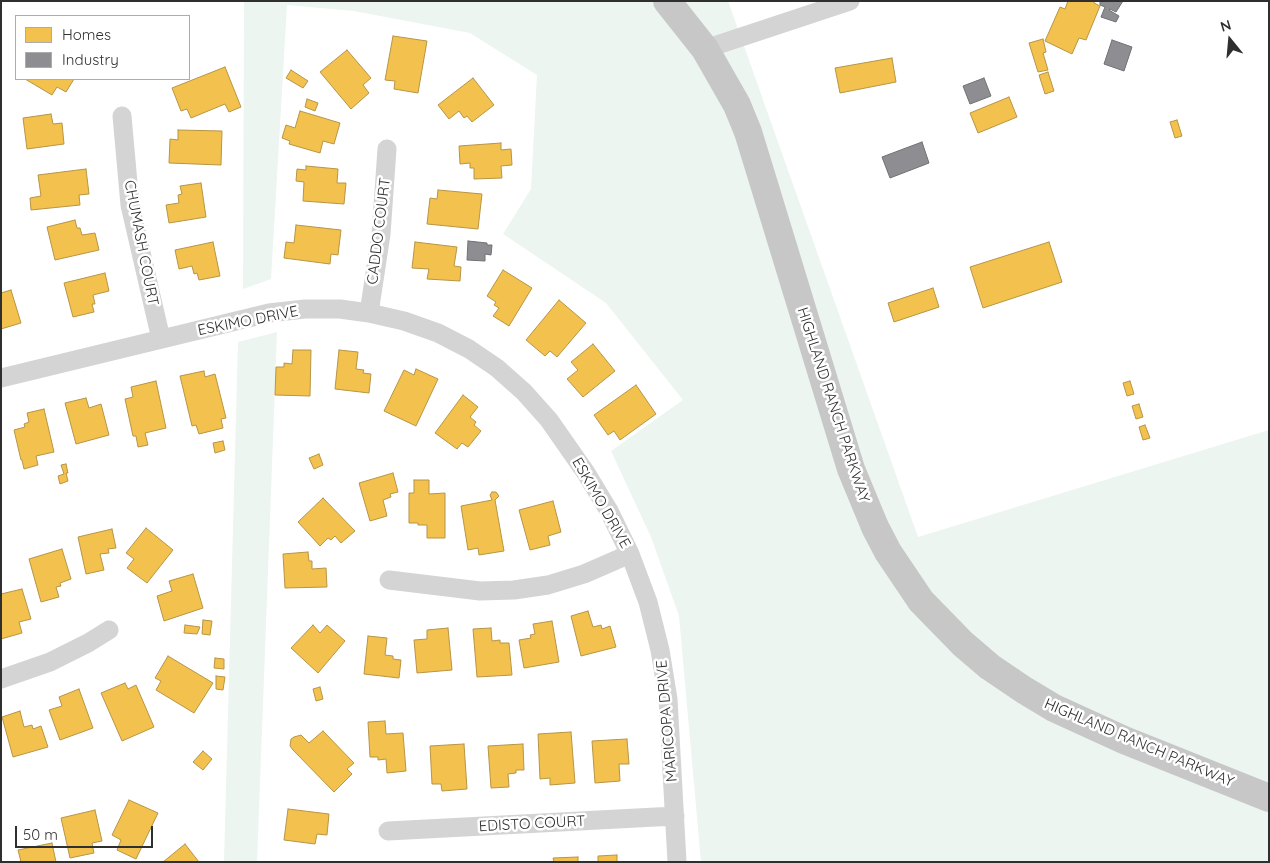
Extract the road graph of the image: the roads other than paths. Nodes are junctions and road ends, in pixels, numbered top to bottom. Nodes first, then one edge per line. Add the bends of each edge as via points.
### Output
1 (667, 1) edge
2 (850, 1) edge
3 (705, 50) junction
4 (122, 116) dead end
5 (387, 148) dead end
6 (369, 313) junction
7 (161, 339) junction
8 (1, 378) edge
9 (630, 554) junction
10 (389, 580) dead end
11 (109, 630) dead end
12 (1, 679) edge
13 (1269, 798) edge
14 (675, 816) junction
15 (388, 831) dead end
16 (677, 862) edge

1 - 3 main road, HIGHLAND RANCH PARKWAY
2 - 3 street
3 - 13 main road, HIGHLAND RANCH PARKWAY via 748,132 855,478 888,552 921,601 990,667 1054,708
4 - 7 street, CHUMASH COURT via 130,205
5 - 6 street, CADDO COURT via 381,234
6 - 7 street, ESKIMO DRIVE via 305,309
6 - 9 street, ESKIMO DRIVE via 404,321 446,337 497,368 524,392 549,420 586,473
7 - 8 street, ESKIMO DRIVE
9 - 10 street via 584,574 548,585 514,590 480,591
9 - 14 street, MARICOPA DRIVE via 648,602 660,650 668,699
11 - 12 street via 50,662
14 - 15 street, EDISTO COURT
14 - 16 street, MARICOPA DRIVE

